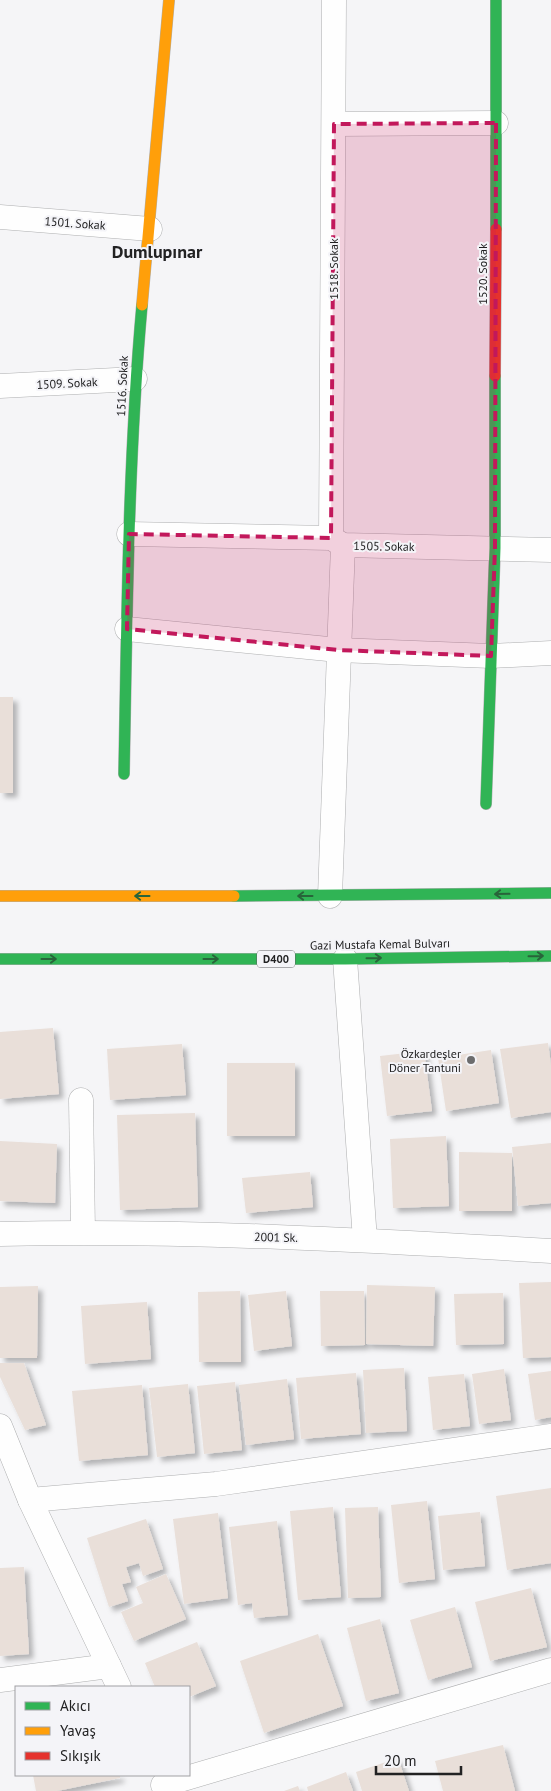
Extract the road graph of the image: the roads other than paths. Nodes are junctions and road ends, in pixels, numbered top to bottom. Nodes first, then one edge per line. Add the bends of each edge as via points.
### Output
1 (169, 0) edge
2 (334, 0) edge
3 (496, 0) edge
4 (496, 123) junction
5 (334, 124) junction
6 (0, 217) edge
7 (150, 229) junction
8 (135, 379) junction
9 (0, 386) edge
10 (129, 534) junction
11 (337, 542) junction
12 (495, 548) junction
13 (551, 550) edge
14 (127, 629) junction
15 (338, 650) junction
16 (551, 653) edge
17 (491, 656) junction
18 (124, 774) dead end
19 (486, 804) dead end
20 (551, 893) edge
21 (0, 896) edge
22 (330, 896) junction
23 (551, 956) edge
24 (0, 959) edge
25 (345, 959) junction
26 (81, 1100) dead end
27 (82, 1232) junction
28 (0, 1234) edge
29 (364, 1240) junction
30 (551, 1251) edge
31 (0, 1426) edge
32 (551, 1436) edge
33 (30, 1500) junction
34 (109, 1666) junction
35 (551, 1670) edge
36 (0, 1680) edge
37 (119, 1686) edge
38 (190, 1775) edge
39 (186, 1776) edge
40 (162, 1783) edge

1 - 7 main road, 1516. Sokak
2 - 5 street, 1518. Sokak
3 - 4 main road, 1520. Sokak
4 - 5 street
4 - 12 main road, 1520. Sokak
5 - 11 street, 1518. Sokak
6 - 7 street, 1501. Sokak
7 - 8 main road, 1516. Sokak
8 - 9 street, 1509. Sokak
8 - 10 main road, 1516. Sokak
10 - 11 street, 1505. Sokak
10 - 14 main road, 1516. Sokak
11 - 12 street, 1505. Sokak
11 - 15 street, 1518. Sokak
12 - 13 street, 1505. Sokak
12 - 17 main road, 1520. Sokak
14 - 15 street
14 - 18 main road, 1516. Sokak
15 - 17 street
15 - 22 street, 1518. Sokak
16 - 17 street
17 - 19 main road, 1520. Sokak
20 -> 22 main road
22 -> 21 main road
25 -> 23 main road, Gazi Mustafa Kemal Bulvarı / D400
24 -> 25 main road, Gazi Mustafa Kemal Bulvarı / D400
25 - 29 street
26 - 27 street
27 - 28 street, 2001 Sk.
27 - 29 street, 2001 Sk.
29 - 30 street, 2001 Sk.
31 - 33 street
32 - 33 street via 216,1484
33 - 34 street
34 - 36 street
34 - 37 street
35 - 38 street
39 - 40 street

